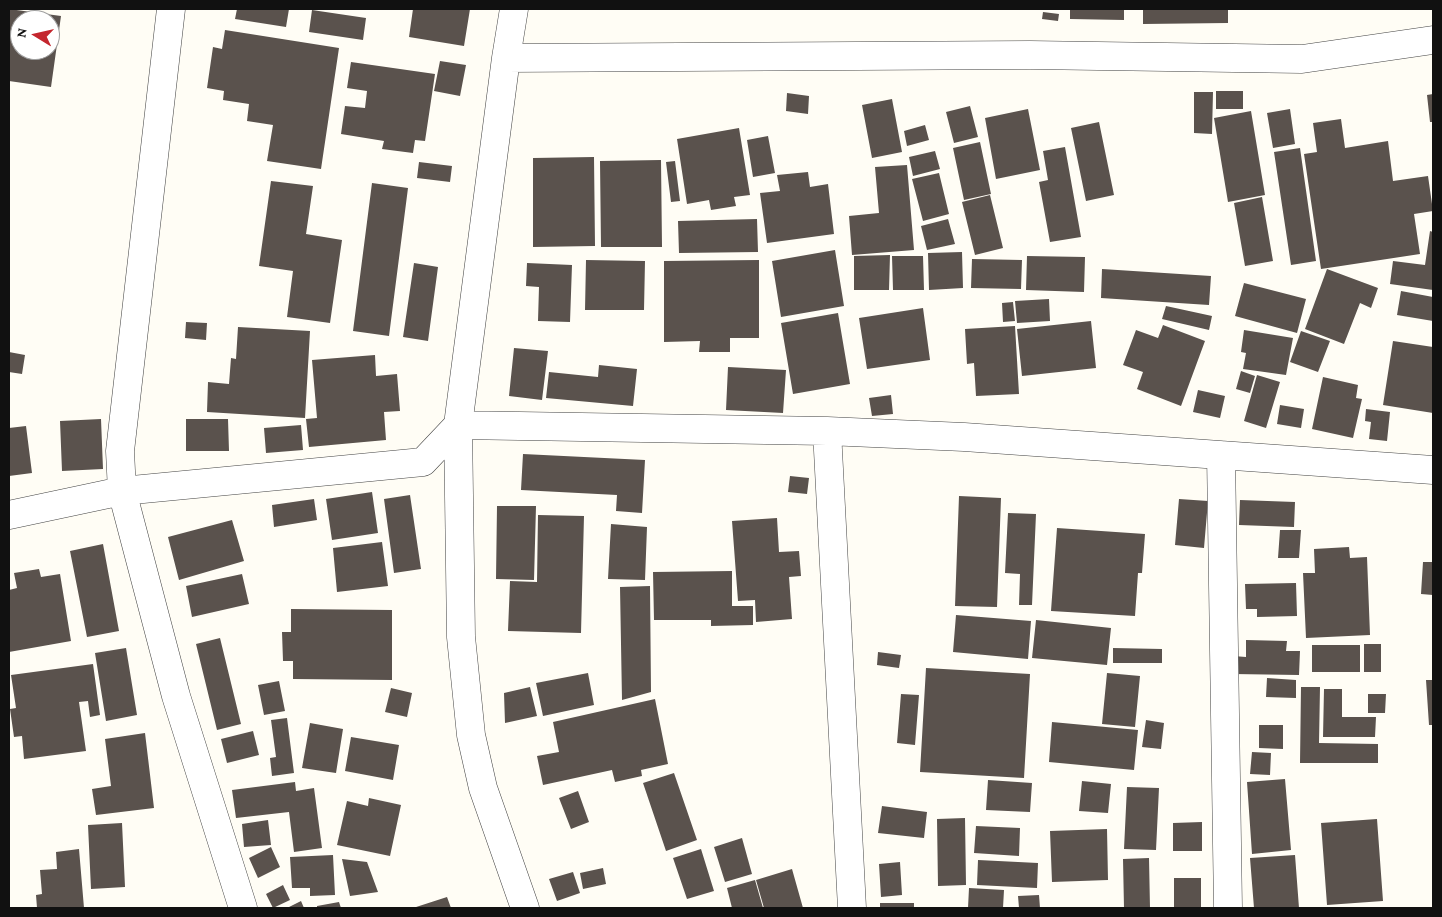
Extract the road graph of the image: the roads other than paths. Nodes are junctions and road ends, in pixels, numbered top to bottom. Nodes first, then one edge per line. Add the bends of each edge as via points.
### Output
1 (171, 9) edge
2 (514, 9) edge
3 (1433, 40) edge
4 (506, 58) junction
5 (458, 425) junction
6 (827, 431) junction
7 (1221, 455) junction
8 (1433, 470) edge
9 (122, 491) junction
10 (9, 515) edge
11 (243, 908) edge
12 (525, 908) edge
13 (852, 908) edge
14 (1228, 908) edge

1 - 9 street via 120,450
2 - 4 street
3 - 4 street via 1302,59 1030,55
4 - 5 street
5 - 6 street
5 - 9 street via 423,462
5 - 12 street via 461,637 471,735 484,788
6 - 7 street
6 - 13 street
7 - 8 street
7 - 14 street
9 - 10 street
9 - 11 street via 176,696

